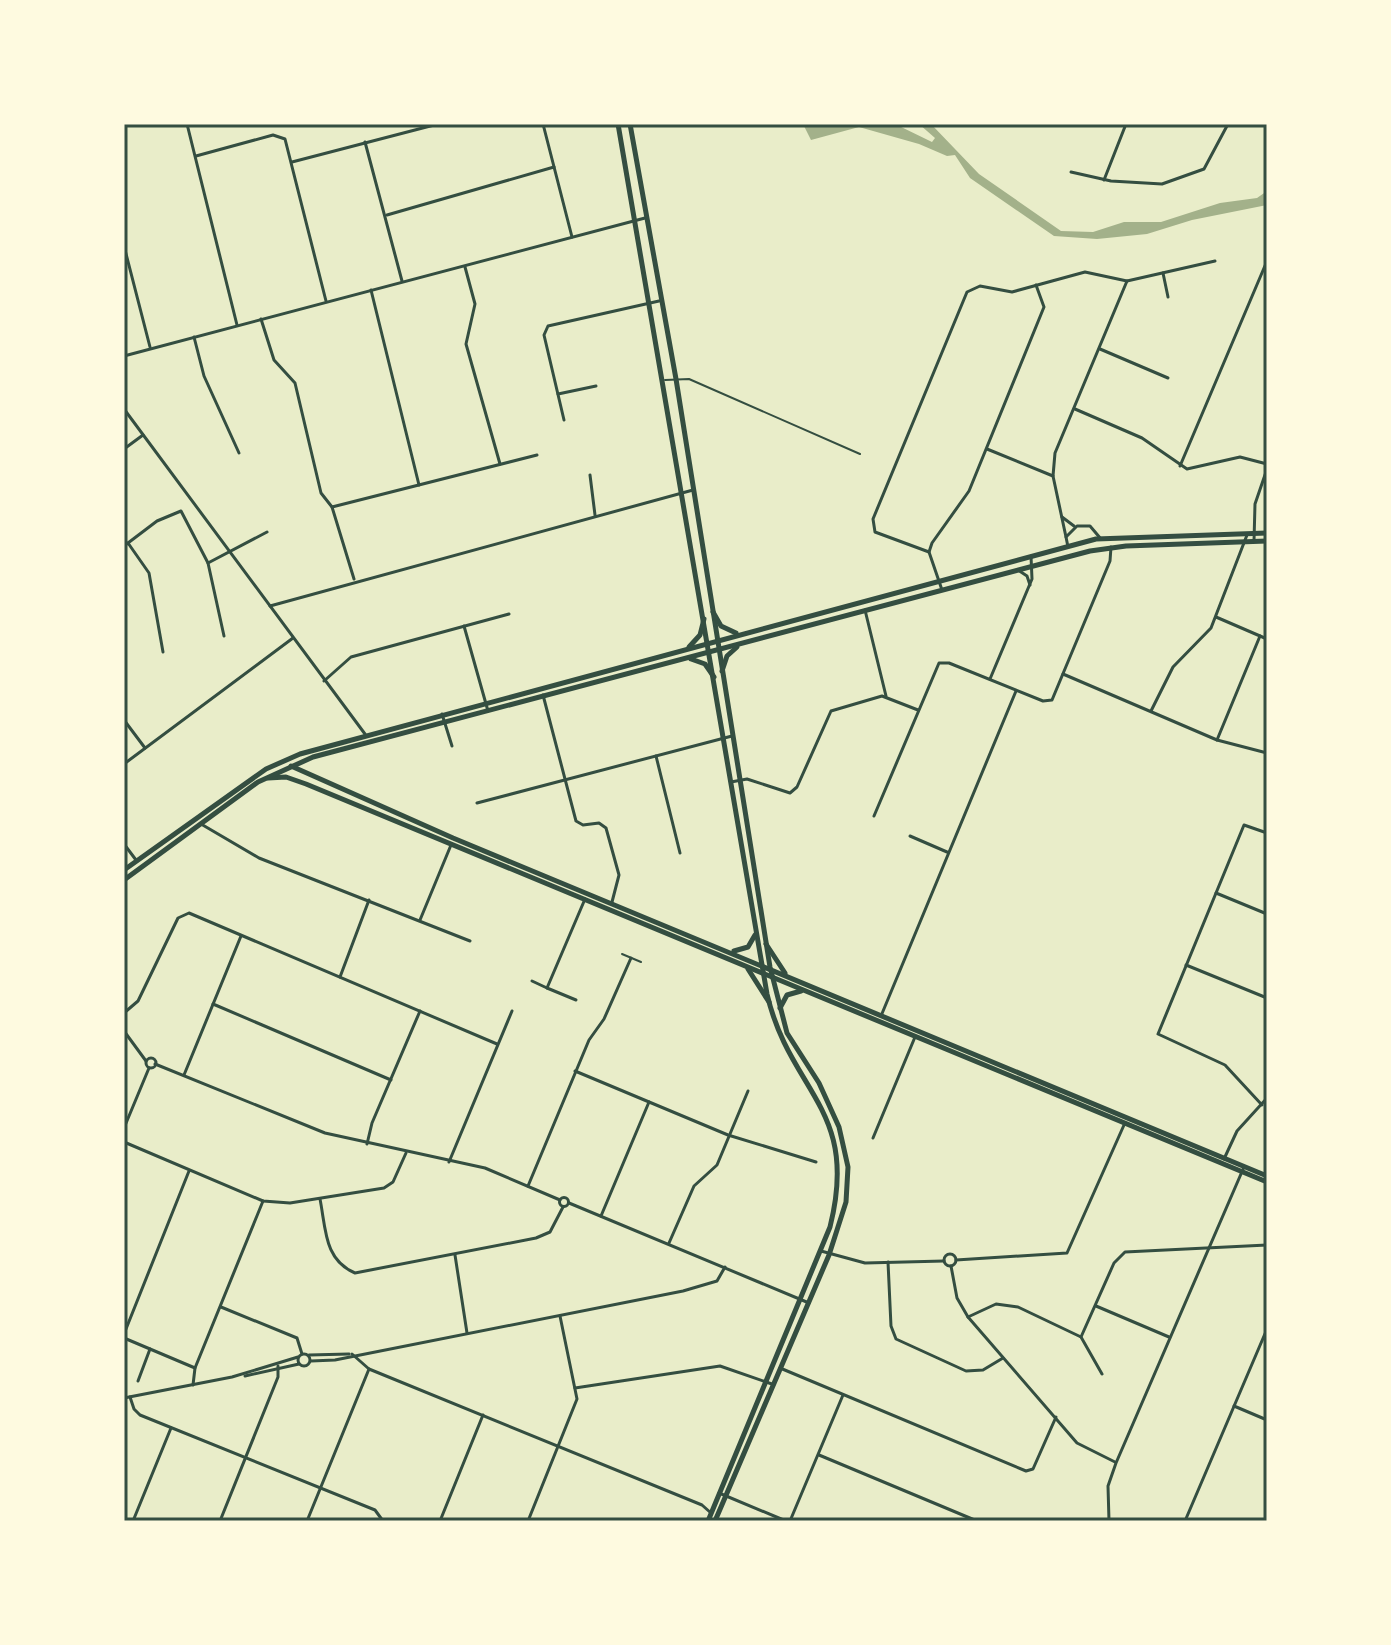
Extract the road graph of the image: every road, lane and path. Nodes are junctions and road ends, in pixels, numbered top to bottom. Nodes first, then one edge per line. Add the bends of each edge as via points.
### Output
1 (187, 124) edge
2 (438, 124) edge
3 (543, 124) edge
4 (618, 124) edge
5 (630, 124) edge
6 (1126, 124) edge
7 (1228, 124) edge
8 (365, 142) junction
9 (196, 156) junction
10 (292, 162) junction
11 (554, 167) junction
12 (1071, 172) dead end
13 (1104, 180) junction
14 (387, 215) junction
15 (645, 218) junction
16 (635, 221) junction
17 (572, 237) junction
18 (124, 246) edge
19 (1215, 261) dead end
20 (1267, 261) edge
21 (465, 265) junction
22 (1163, 273) junction
23 (402, 281) junction
24 (1127, 281) junction
25 (1036, 285) junction
26 (371, 289) junction
27 (1168, 297) dead end
28 (326, 301) junction
29 (659, 301) junction
30 (649, 303) junction
31 (261, 319) junction
32 (237, 325) junction
33 (194, 337) junction
34 (151, 349) junction
35 (1100, 349) junction
36 (124, 356) edge
37 (1168, 378) dead end
38 (676, 379) junction
39 (662, 380) junction
40 (596, 386) dead end
41 (558, 394) junction
42 (124, 409) edge
43 (1075, 409) junction
44 (564, 420) dead end
45 (143, 435) junction
46 (124, 449) edge
47 (987, 449) junction
48 (239, 453) dead end
49 (860, 454) dead end
50 (537, 455) dead end
51 (500, 464) junction
52 (1180, 466) junction
53 (1267, 466) edge
54 (590, 475) dead end
55 (1053, 476) junction
56 (419, 485) junction
57 (693, 490) junction
58 (682, 494) junction
59 (332, 507) junction
60 (595, 517) junction
61 (1062, 517) junction
62 (1075, 526) junction
63 (267, 532) dead end
64 (1251, 533) junction
65 (1267, 533) edge
66 (1066, 537) junction
67 (1101, 539) junction
68 (1251, 541) junction
69 (1267, 541) edge
70 (126, 545) edge
71 (1068, 547) junction
72 (1111, 547) junction
73 (1090, 551) junction
74 (229, 552) junction
75 (929, 552) junction
76 (1031, 556) junction
77 (208, 563) junction
78 (1034, 566) junction
79 (1018, 570) junction
80 (354, 581) junction
81 (939, 581) junction
82 (1030, 585) junction
83 (942, 590) junction
84 (270, 606) junction
85 (865, 610) junction
86 (713, 612) junction
87 (509, 614) dead end
88 (1216, 617) junction
89 (704, 619) junction
90 (464, 626) junction
91 (745, 632) junction
92 (224, 636) dead end
93 (1260, 636) junction
94 (293, 638) junction
95 (1267, 639) edge
96 (717, 640) junction
97 (708, 643) junction
98 (741, 644) junction
99 (685, 649) junction
100 (719, 650) junction
101 (163, 652) dead end
102 (710, 652) junction
103 (687, 658) junction
104 (722, 671) junction
105 (1063, 674) junction
106 (714, 677) junction
107 (990, 680) junction
108 (324, 681) junction
109 (542, 689) junction
110 (1016, 691) junction
111 (886, 696) junction
112 (544, 697) junction
113 (486, 703) junction
114 (918, 710) junction
115 (1151, 711) junction
116 (488, 712) junction
117 (442, 714) junction
118 (124, 720) edge
119 (445, 723) junction
120 (732, 736) junction
121 (723, 737) junction
122 (367, 739) junction
123 (1217, 740) junction
124 (452, 746) dead end
125 (145, 748) junction
126 (1267, 753) edge
127 (656, 755) junction
128 (288, 762) junction
129 (124, 764) edge
130 (267, 778) junction
131 (564, 780) junction
132 (739, 780) junction
133 (731, 782) junction
134 (306, 784) junction
135 (477, 803) dead end
136 (874, 816) dead end
137 (201, 824) junction
138 (1267, 833) edge
139 (910, 836) dead end
140 (453, 838) junction
141 (124, 844) edge
142 (450, 846) junction
143 (949, 852) junction
144 (680, 853) dead end
145 (136, 861) junction
146 (141, 867) junction
147 (124, 870) edge
148 (124, 880) edge
149 (1216, 893) junction
150 (585, 899) junction
151 (369, 900) junction
152 (612, 901) junction
153 (609, 909) junction
154 (1267, 914) edge
155 (419, 920) junction
156 (755, 935) junction
157 (241, 936) junction
158 (470, 941) dead end
159 (766, 944) junction
160 (730, 950) junction
161 (622, 954) dead end
162 (631, 958) junction
163 (641, 962) dead end
164 (761, 963) junction
165 (1186, 965) junction
166 (746, 966) junction
167 (770, 967) junction
168 (763, 973) junction
169 (786, 974) junction
170 (340, 977) junction
171 (773, 977) junction
172 (532, 981) dead end
173 (547, 988) junction
174 (806, 992) junction
175 (1267, 998) edge
176 (576, 1000) dead end
177 (769, 1002) junction
178 (213, 1004) junction
179 (780, 1008) junction
180 (420, 1011) junction
181 (512, 1011) dead end
182 (124, 1013) edge
183 (881, 1014) junction
184 (878, 1021) junction
185 (918, 1030) junction
186 (124, 1031) edge
187 (915, 1037) junction
188 (497, 1044) junction
189 (968, 1051) junction
190 (146, 1061) junction
191 (973, 1061) junction
192 (155, 1064) junction
193 (149, 1068) junction
194 (575, 1071) junction
195 (1022, 1073) junction
196 (184, 1075) junction
197 (1013, 1077) junction
198 (391, 1080) junction
199 (748, 1091) dead end
200 (1267, 1098) edge
201 (649, 1102) junction
202 (1262, 1105) junction
203 (1126, 1120) junction
204 (124, 1128) edge
205 (728, 1135) junction
206 (873, 1138) dead end
207 (124, 1142) edge
208 (367, 1145) junction
209 (406, 1153) junction
210 (1223, 1161) junction
211 (449, 1162) junction
212 (816, 1162) dead end
213 (1243, 1169) junction
214 (190, 1170) junction
215 (1267, 1176) edge
216 (1267, 1182) edge
217 (528, 1186) junction
218 (320, 1199) junction
219 (560, 1200) junction
220 (263, 1201) junction
221 (569, 1203) junction
222 (563, 1207) junction
223 (601, 1216) junction
224 (669, 1243) junction
225 (1267, 1245) edge
226 (1209, 1249) junction
227 (821, 1251) junction
228 (455, 1255) junction
229 (829, 1255) junction
230 (956, 1260) junction
231 (944, 1261) junction
232 (888, 1262) junction
233 (951, 1266) junction
234 (725, 1267) junction
235 (799, 1299) junction
236 (809, 1303) junction
237 (1096, 1306) junction
238 (221, 1307) junction
239 (560, 1315) junction
240 (968, 1317) junction
241 (1267, 1330) edge
242 (467, 1333) junction
243 (124, 1336) edge
244 (1081, 1337) junction
245 (1169, 1337) junction
246 (150, 1349) junction
247 (352, 1354) junction
248 (300, 1355) junction
249 (309, 1355) junction
250 (1003, 1358) junction
251 (311, 1361) junction
252 (299, 1364) junction
253 (195, 1368) junction
254 (278, 1368) junction
255 (780, 1368) junction
256 (369, 1369) junction
257 (1102, 1374) dead end
258 (138, 1381) dead end
259 (764, 1381) junction
260 (772, 1384) junction
261 (193, 1385) junction
262 (575, 1388) junction
263 (843, 1395) junction
264 (127, 1397) edge
265 (1234, 1406) junction
266 (483, 1415) junction
267 (1056, 1417) junction
268 (1267, 1420) edge
269 (171, 1428) junction
270 (558, 1446) junction
271 (819, 1455) junction
272 (245, 1457) junction
273 (1116, 1463) junction
274 (321, 1488) junction
275 (722, 1494) junction
276 (711, 1513) junction
277 (133, 1521) edge
278 (220, 1521) edge
279 (307, 1521) edge
280 (383, 1521) edge
281 (440, 1521) edge
282 (528, 1521) edge
283 (708, 1521) edge
284 (715, 1521) edge
285 (788, 1521) edge
286 (977, 1521) edge
287 (1109, 1521) edge
288 (1185, 1521) edge

1 - 9 street
2 - 8 street
3 - 11 street
4 - 16 main road
5 - 15 main road
6 - 13 street
7 - 13 street via 1204,169 1162,184
8 - 10 street
8 - 14 street
9 - 10 street via 280,135
9 - 32 street
10 - 28 street
11 - 14 street
11 - 17 street
12 - 13 street
14 - 23 street
15 - 16 street
15 - 29 main road
16 - 17 street
16 - 30 main road
17 - 21 street
18 - 34 street
19 - 22 street
20 - 52 street
21 - 23 street
21 - 51 street via 475,304 466,344
22 - 24 street
22 - 27 street
23 - 26 street
24 - 25 street via 1085,272
24 - 35 street
25 - 47 street via 1044,307
25 - 75 street via 1012,292 980,286 967,292 873,519 875,532
26 - 28 street
26 - 56 street
28 - 31 street
29 - 30 street
29 - 38 main road
30 - 39 main road
30 - 41 street via 548,326 544,335
31 - 32 street
31 - 59 street via 274,360 295,383 321,493
32 - 33 street
33 - 34 street
33 - 48 street via 204,376
34 - 36 street
35 - 37 street
35 - 43 street
38 - 39 lane
38 - 49 lane via 702,384
38 - 57 main road
39 - 58 main road
40 - 41 street
41 - 44 street
42 - 45 street
43 - 52 street via 1142,438
43 - 55 street via 1055,453
45 - 46 street
45 - 74 street
47 - 55 street
47 - 75 street via 965,499
50 - 51 street
51 - 56 street
52 - 53 street via 1200,468 1240,457
53 - 64 street
54 - 60 street
55 - 61 street
56 - 59 street
57 - 58 street
57 - 86 main road
58 - 60 street
58 - 89 main road
59 - 80 street
60 - 80 street
61 - 62 street
61 - 66 street
62 - 66 street
62 - 67 street via 1090,526
63 - 74 street
64 - 65 main road
64 - 67 main road
64 - 68 street
66 - 71 street
67 - 71 main road
67 - 73 main road
68 - 69 main road
68 - 72 main road
68 - 88 street
70 - 77 street via 157,521 181,511
70 - 101 street via 149,573
71 - 76 main road
72 - 73 main road
72 - 105 street via 1110,561
73 - 78 main road
74 - 77 street
74 - 84 street
75 - 81 street
76 - 78 street
76 - 81 main road
77 - 92 street
78 - 79 main road
78 - 82 street
79 - 82 street
79 - 83 main road
80 - 84 street
81 - 83 street
81 - 91 main road
82 - 107 street
83 - 85 main road
84 - 94 street
85 - 98 main road
85 - 111 street
86 - 91 main road via 725,629
86 - 96 main road
87 - 90 street
88 - 93 street
88 - 115 street via 1208,633 1173,667
89 - 97 main road
89 - 99 main road via 698,638
90 - 108 street via 351,657
90 - 113 street
91 - 96 main road
93 - 95 street
93 - 123 street
94 - 108 street
94 - 125 street
96 - 97 main road
96 - 100 main road
97 - 99 main road
97 - 102 main road
98 - 100 main road
98 - 104 main road via 730,652
99 - 109 main road
100 - 102 main road
100 - 104 main road
102 - 103 main road
102 - 106 main road
103 - 106 main road via 702,662
103 - 112 main road
104 - 120 main road
105 - 110 street via 1049,701
105 - 115 street
106 - 121 main road
107 - 110 street
107 - 114 street via 939,663
108 - 122 street
109 - 112 street
109 - 113 main road
110 - 143 street
111 - 114 street
111 - 132 street via 831,711 794,791
112 - 116 main road
112 - 131 street
113 - 116 street
113 - 117 main road
114 - 136 street
115 - 123 street
116 - 119 main road
117 - 119 street
117 - 122 main road
118 - 125 street
119 - 122 main road
119 - 124 street
120 - 121 street
120 - 132 main road
121 - 127 street
121 - 133 main road
122 - 128 main road
123 - 126 street
125 - 129 street
127 - 131 street
127 - 144 street
128 - 130 main road
128 - 134 main road
128 - 140 main road
128 - 145 main road via 253,778
130 - 134 main road
130 - 137 main road
131 - 135 street
131 - 152 street via 576,821 606,828 619,875
132 - 133 street
132 - 159 main road
133 - 156 main road
134 - 142 main road
137 - 146 main road
137 - 151 street via 259,858
138 - 149 street via 1244,825
139 - 143 street
140 - 142 street
140 - 152 main road
141 - 145 street
142 - 150 main road
142 - 155 street
143 - 183 street
145 - 146 street
145 - 147 main road
146 - 148 main road
149 - 154 street
149 - 165 street
150 - 153 main road
150 - 173 street
151 - 155 street
151 - 170 street
152 - 153 street
152 - 160 main road
153 - 166 main road
155 - 158 street
156 - 160 main road via 745,949
156 - 164 main road
157 - 170 street
157 - 178 street
157 - 182 street via 181,914 138,1001
159 - 167 main road
159 - 169 main road
160 - 164 main road
161 - 162 lane
162 - 163 lane
162 - 194 street
164 - 167 main road
164 - 168 main road
165 - 175 street
165 - 202 street via 1158,1034 1225,1065
166 - 168 main road
166 - 177 main road
167 - 169 main road
167 - 171 main road
168 - 171 main road
168 - 177 main road
169 - 183 main road
170 - 180 street
171 - 174 main road
171 - 179 main road
172 - 173 street
173 - 176 street
174 - 179 main road via 788,993
174 - 184 main road
177 - 227 main road via 780,1037 819,1101 836,1144 837,1191
178 - 196 street
178 - 198 street
179 - 229 main road via 787,1033 819,1083 843,1138 846,1202
180 - 188 street
180 - 198 street
181 - 188 street
183 - 184 street
183 - 185 main road
184 - 187 main road
185 - 187 main road
185 - 189 main road
186 - 190 street
187 - 191 main road
187 - 206 street
188 - 211 street
189 - 191 main road
189 - 195 main road
190 - 192 street via 152,1058
190 - 193 street
191 - 197 main road
192 - 193 street
192 - 196 street
193 - 204 street
194 - 201 street
194 - 217 street
195 - 197 main road
195 - 203 main road
196 - 208 street
197 - 203 main road
198 - 208 street
199 - 205 street
200 - 202 street
201 - 205 street
201 - 223 street
202 - 210 street via 1237,1131
203 - 210 main road
203 - 230 street via 1067,1253
205 - 212 street
205 - 224 street via 714,1169 694,1186
207 - 214 street
208 - 209 street
209 - 211 street
209 - 218 street via 393,1182 384,1188
210 - 213 main road
211 - 217 street via 485,1168
213 - 215 main road
213 - 216 main road
213 - 226 street
214 - 220 street
214 - 243 street
217 - 219 street
218 - 220 street
218 - 228 street via 331,1257 355,1273
219 - 221 street
219 - 222 street
220 - 238 street
221 - 222 street
221 - 223 street
222 - 228 street via 546,1235
223 - 224 street
224 - 234 street
225 - 226 street
226 - 237 street via 1120,1254
226 - 245 street
227 - 229 street
227 - 235 main road
228 - 242 street
229 - 232 street
229 - 236 main road
230 - 231 street via 950,1254
230 - 233 street
231 - 232 street
231 - 233 street
232 - 250 street via 896,1339 966,1371 983,1370
233 - 240 street via 957,1298
234 - 235 street
234 - 239 street via 717,1281 706,1286
235 - 236 street
235 - 259 main road
236 - 255 main road
237 - 244 street
237 - 245 street
238 - 248 street via 294,1336 300,1341
238 - 253 street
239 - 242 street
239 - 262 street
240 - 244 street via 1005,1303
240 - 250 street
241 - 265 street
242 - 247 street
243 - 246 street
244 - 257 street
245 - 273 street
246 - 253 street
246 - 258 street
247 - 249 street
247 - 251 street
247 - 256 street
248 - 249 street
248 - 252 street
248 - 254 street
249 - 251 street
250 - 267 street
251 - 252 street
252 - 254 street
253 - 261 street
254 - 261 street
254 - 272 street
255 - 260 main road
255 - 263 street
256 - 266 street
256 - 274 street
259 - 260 street
259 - 262 street via 720,1366
259 - 275 main road
260 - 275 main road
261 - 264 street
262 - 270 street via 577,1399
263 - 267 street via 1030,1472
263 - 271 street
264 - 269 street via 137,1413
265 - 268 street
265 - 288 street
266 - 270 street
266 - 281 street
267 - 273 street via 1084,1449
269 - 272 street
269 - 277 street
270 - 276 street
270 - 282 street
271 - 285 street
271 - 286 street
272 - 274 street
272 - 278 street
273 - 287 street via 1108,1486
274 - 279 street
274 - 280 street via 375,1510
275 - 276 main road
275 - 284 main road
275 - 285 street
276 - 283 main road

